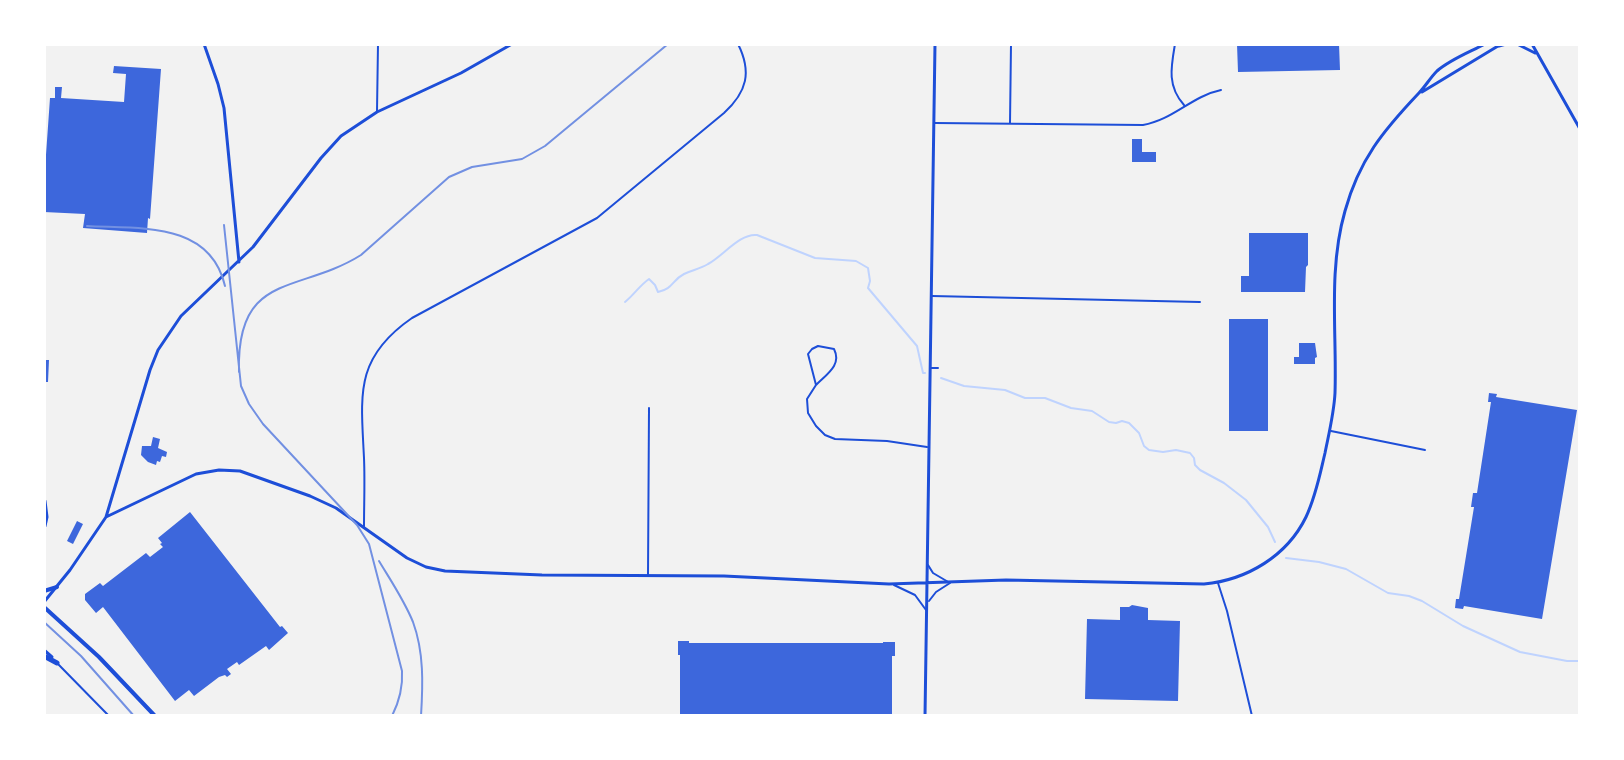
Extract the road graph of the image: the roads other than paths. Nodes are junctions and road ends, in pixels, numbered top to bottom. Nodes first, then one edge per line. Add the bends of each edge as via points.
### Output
1 (204, 44) edge
2 (378, 44) edge
3 (512, 44) edge
4 (738, 44) edge
5 (935, 44) edge
6 (1011, 44) edge
7 (1175, 44) edge
8 (1485, 44) edge
9 (1517, 44) edge
10 (1532, 44) edge
11 (1502, 45) edge
12 (1475, 50) junction
13 (1538, 55) junction
14 (1479, 58) junction
15 (1221, 90) dead end
16 (1419, 94) junction
17 (1185, 106) junction
18 (377, 112) junction
19 (934, 123) junction
20 (1010, 124) junction
21 (1580, 129) edge
22 (239, 262) junction
23 (931, 296) junction
24 (1200, 302) dead end
25 (930, 368) junction
26 (938, 368) dead end
27 (816, 385) junction
28 (649, 408) dead end
29 (1329, 430) junction
30 (928, 446) junction
31 (1425, 450) dead end
32 (44, 501) edge
33 (106, 517) junction
34 (44, 526) edge
35 (364, 528) junction
36 (926, 560) junction
37 (648, 575) junction
38 (950, 583) junction
39 (1218, 583) junction
40 (889, 584) junction
41 (926, 584) junction
42 (57, 587) junction
43 (44, 591) edge
44 (44, 605) edge
45 (926, 610) junction
46 (44, 650) edge
47 (44, 656) edge
48 (57, 663) junction
49 (106, 715) edge
50 (155, 716) edge
51 (925, 716) edge
52 (1252, 716) edge

1 - 22 street via 224,108
2 - 18 street
3 - 18 street
4 - 35 street via 745,81 724,113 597,218 412,318 385,340 369,365 362,394
5 - 19 street
6 - 20 street
7 - 17 street via 1171,79
8 - 12 street
9 - 13 street
10 - 13 street
11 - 14 street
12 - 14 street
12 - 16 street via 1437,71
13 - 21 street
14 - 16 street
15 - 17 street
16 - 29 street via 1372,149 1345,211 1336,263 1335,393
17 - 20 street via 1164,120 1143,125
18 - 22 street via 330,146
19 - 20 street
19 - 23 street
22 - 33 street via 181,316 158,350
23 - 24 street
23 - 25 street
25 - 26 street
25 - 30 street
27 - 27 street via 836,365 834,349 826,346 808,354
27 - 30 street via 807,399 808,413 825,435
28 - 37 street
29 - 31 street
29 - 39 street via 1316,490 1299,529 1267,562
30 - 36 street
32 - 34 highway
33 - 35 street via 196,474 229,470 310,496
33 - 42 street
35 - 37 street via 407,558 445,571
36 - 38 street via 933,573
36 - 41 street
37 - 40 street
38 - 39 street
38 - 41 street
38 - 45 street via 934,594
39 - 52 street
40 - 41 street
40 - 45 street via 915,595
41 - 45 street
42 - 43 main road
42 - 44 street
44 - 50 main road
45 - 51 street
46 - 48 street
47 - 48 highway
48 - 49 street

